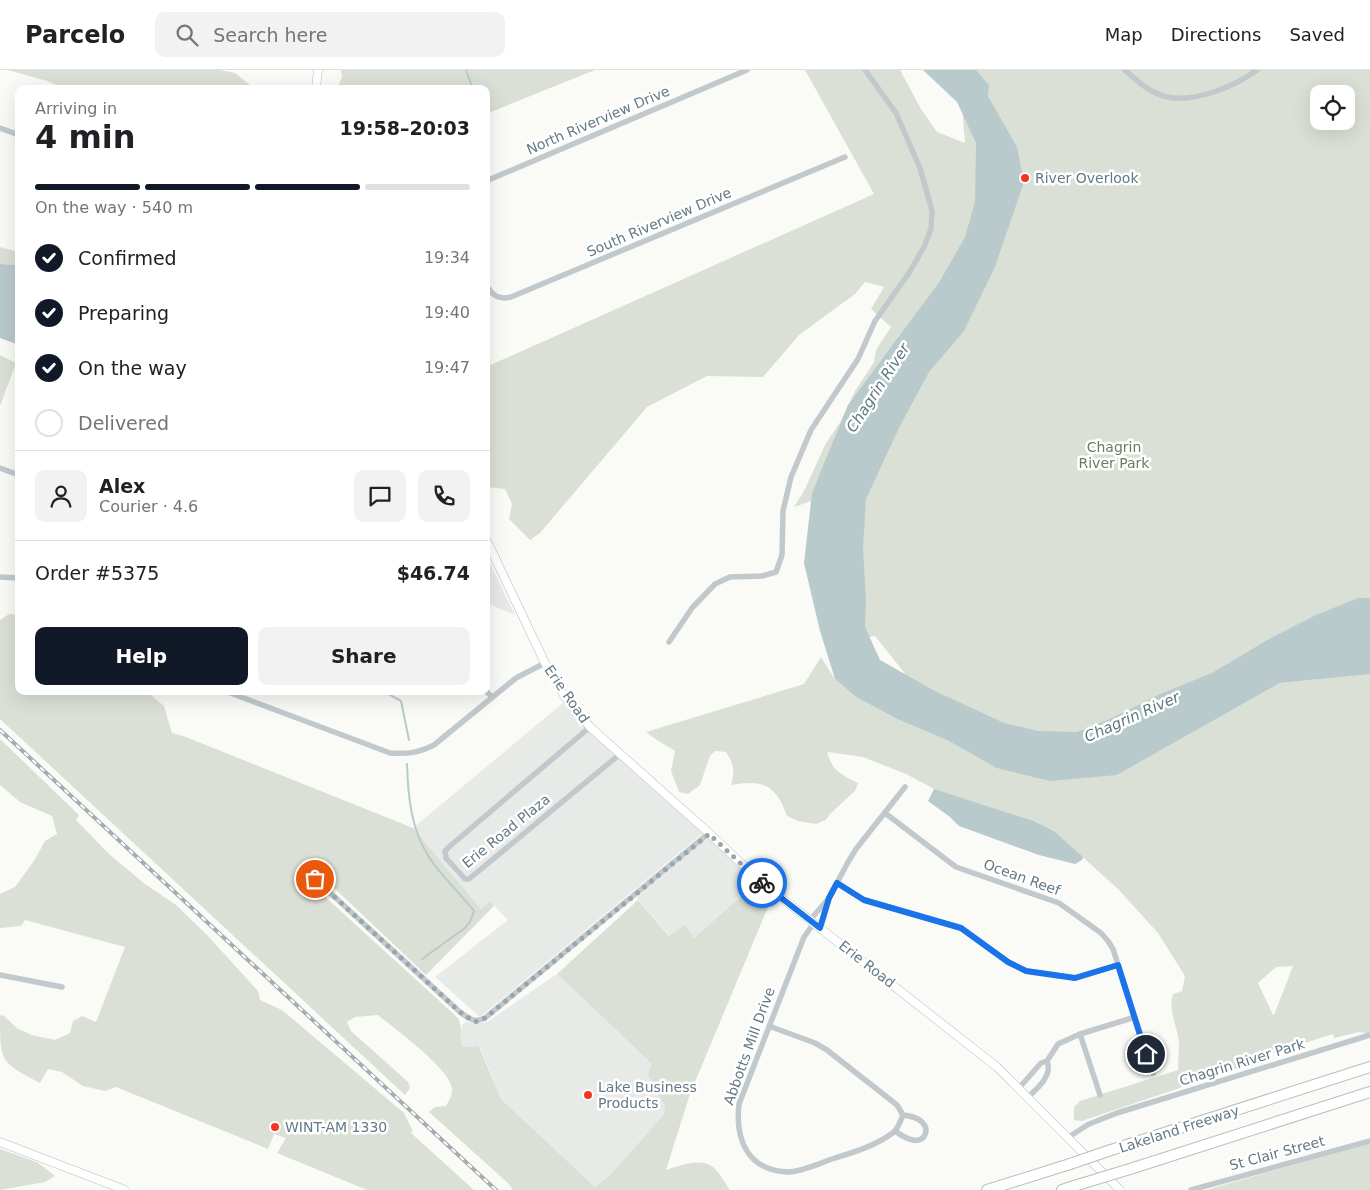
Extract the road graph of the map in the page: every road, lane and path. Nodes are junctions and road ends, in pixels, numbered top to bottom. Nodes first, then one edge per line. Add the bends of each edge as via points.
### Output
1 (318, 70) edge
2 (747, 70) edge
3 (865, 70) edge
4 (1125, 70) edge
5 (1257, 70) edge
6 (316, 85) edge
7 (0, 128) edge
8 (15, 134) edge
9 (845, 157) dead end
10 (490, 179) edge
11 (490, 291) edge
12 (0, 468) edge
13 (15, 474) edge
14 (490, 547) edge
15 (0, 578) edge
16 (15, 578) edge
17 (669, 642) dead end
18 (545, 664) junction
19 (236, 695) edge
20 (492, 697) joint
21 (590, 727) junction
22 (620, 754) junction
23 (905, 787) dead end
24 (885, 813) junction
25 (709, 834) junction
26 (315, 879) dead end
27 (837, 883) junction
28 (829, 898) junction
29 (815, 924) junction
30 (1118, 965) junction
31 (0, 974) edge
32 (62, 986) dead end
33 (1134, 1017) junction
34 (769, 1026) junction
35 (1080, 1034) junction
36 (1370, 1035) edge
37 (1047, 1061) junction
38 (1370, 1067) edge
39 (1153, 1073) dead end
40 (1019, 1088) junction
41 (1370, 1092) edge
42 (1100, 1095) dead end
43 (1028, 1097) junction
44 (903, 1115) junction
45 (895, 1131) junction
46 (1067, 1138) junction
47 (1370, 1141) edge
48 (0, 1142) edge
49 (126, 1190) edge
50 (987, 1190) edge
51 (1062, 1190) edge
52 (1120, 1190) edge
53 (1191, 1190) edge

1 - 6 street
2 - 10 street, North Riverview Drive
3 - 17 street via 896,114 920,168 932,211 930,230 909,273 875,321 858,359 811,430 791,477 783,511 782,555 776,572 730,577 715,584 692,608
4 - 5 street via 1142,86 1166,97 1188,97 1236,84
7 - 8 street
9 - 11 street, South Riverview Drive via 511,297 498,298
12 - 13 street
14 - 18 street, Erie Road
15 - 16 street
18 - 20 street via 516,678
18 - 21 street, Erie Road via 565,697
19 - 20 street via 390,753 407,754 434,745
21 - 22 street, Erie Road
21 - 22 street, Erie Road Plaza via 445,852 446,858 465,879 469,879
22 - 25 street, Erie Road
23 - 24 street
24 - 27 street via 856,849
24 - 30 street, Ocean Reef via 956,867 1059,903 1101,933 1113,948
25 - 26 street via 485,1018 475,1022 460,1012
25 - 29 street, Erie Road via 760,881
27 - 28 street
27 - 30 street via 864,900 961,928 1026,971 1075,978
28 - 29 street
28 - 29 street
29 - 34 street, Abbotts Mill Drive via 804,937
29 - 40 street, Erie Road via 974,1048
30 - 33 street, Ocean Reef
31 - 32 street
33 - 35 street
33 - 39 street, Ocean Reef
34 - 44 street via 827,1050 897,1105
34 - 45 street, Abbotts Mill Drive via 738,1112 739,1134 744,1148 754,1160 770,1169 788,1172 864,1149
35 - 37 street via 1058,1044
35 - 42 street
36 - 46 street, Chagrin River Park via 1116,1114 1089,1124
37 - 40 street via 1041,1063
37 - 43 street via 1048,1073
38 - 50 highway, Lakeland Freeway, bridge
40 - 43 street, Erie Road
41 - 51 highway, Lakeland Freeway, bridge
43 - 46 street, Erie Road
44 - 45 street
44 - 45 street via 922,1122 926,1128 924,1138 913,1140
46 - 52 street, Erie Road
47 - 53 street, St Clair Street
48 - 49 street

